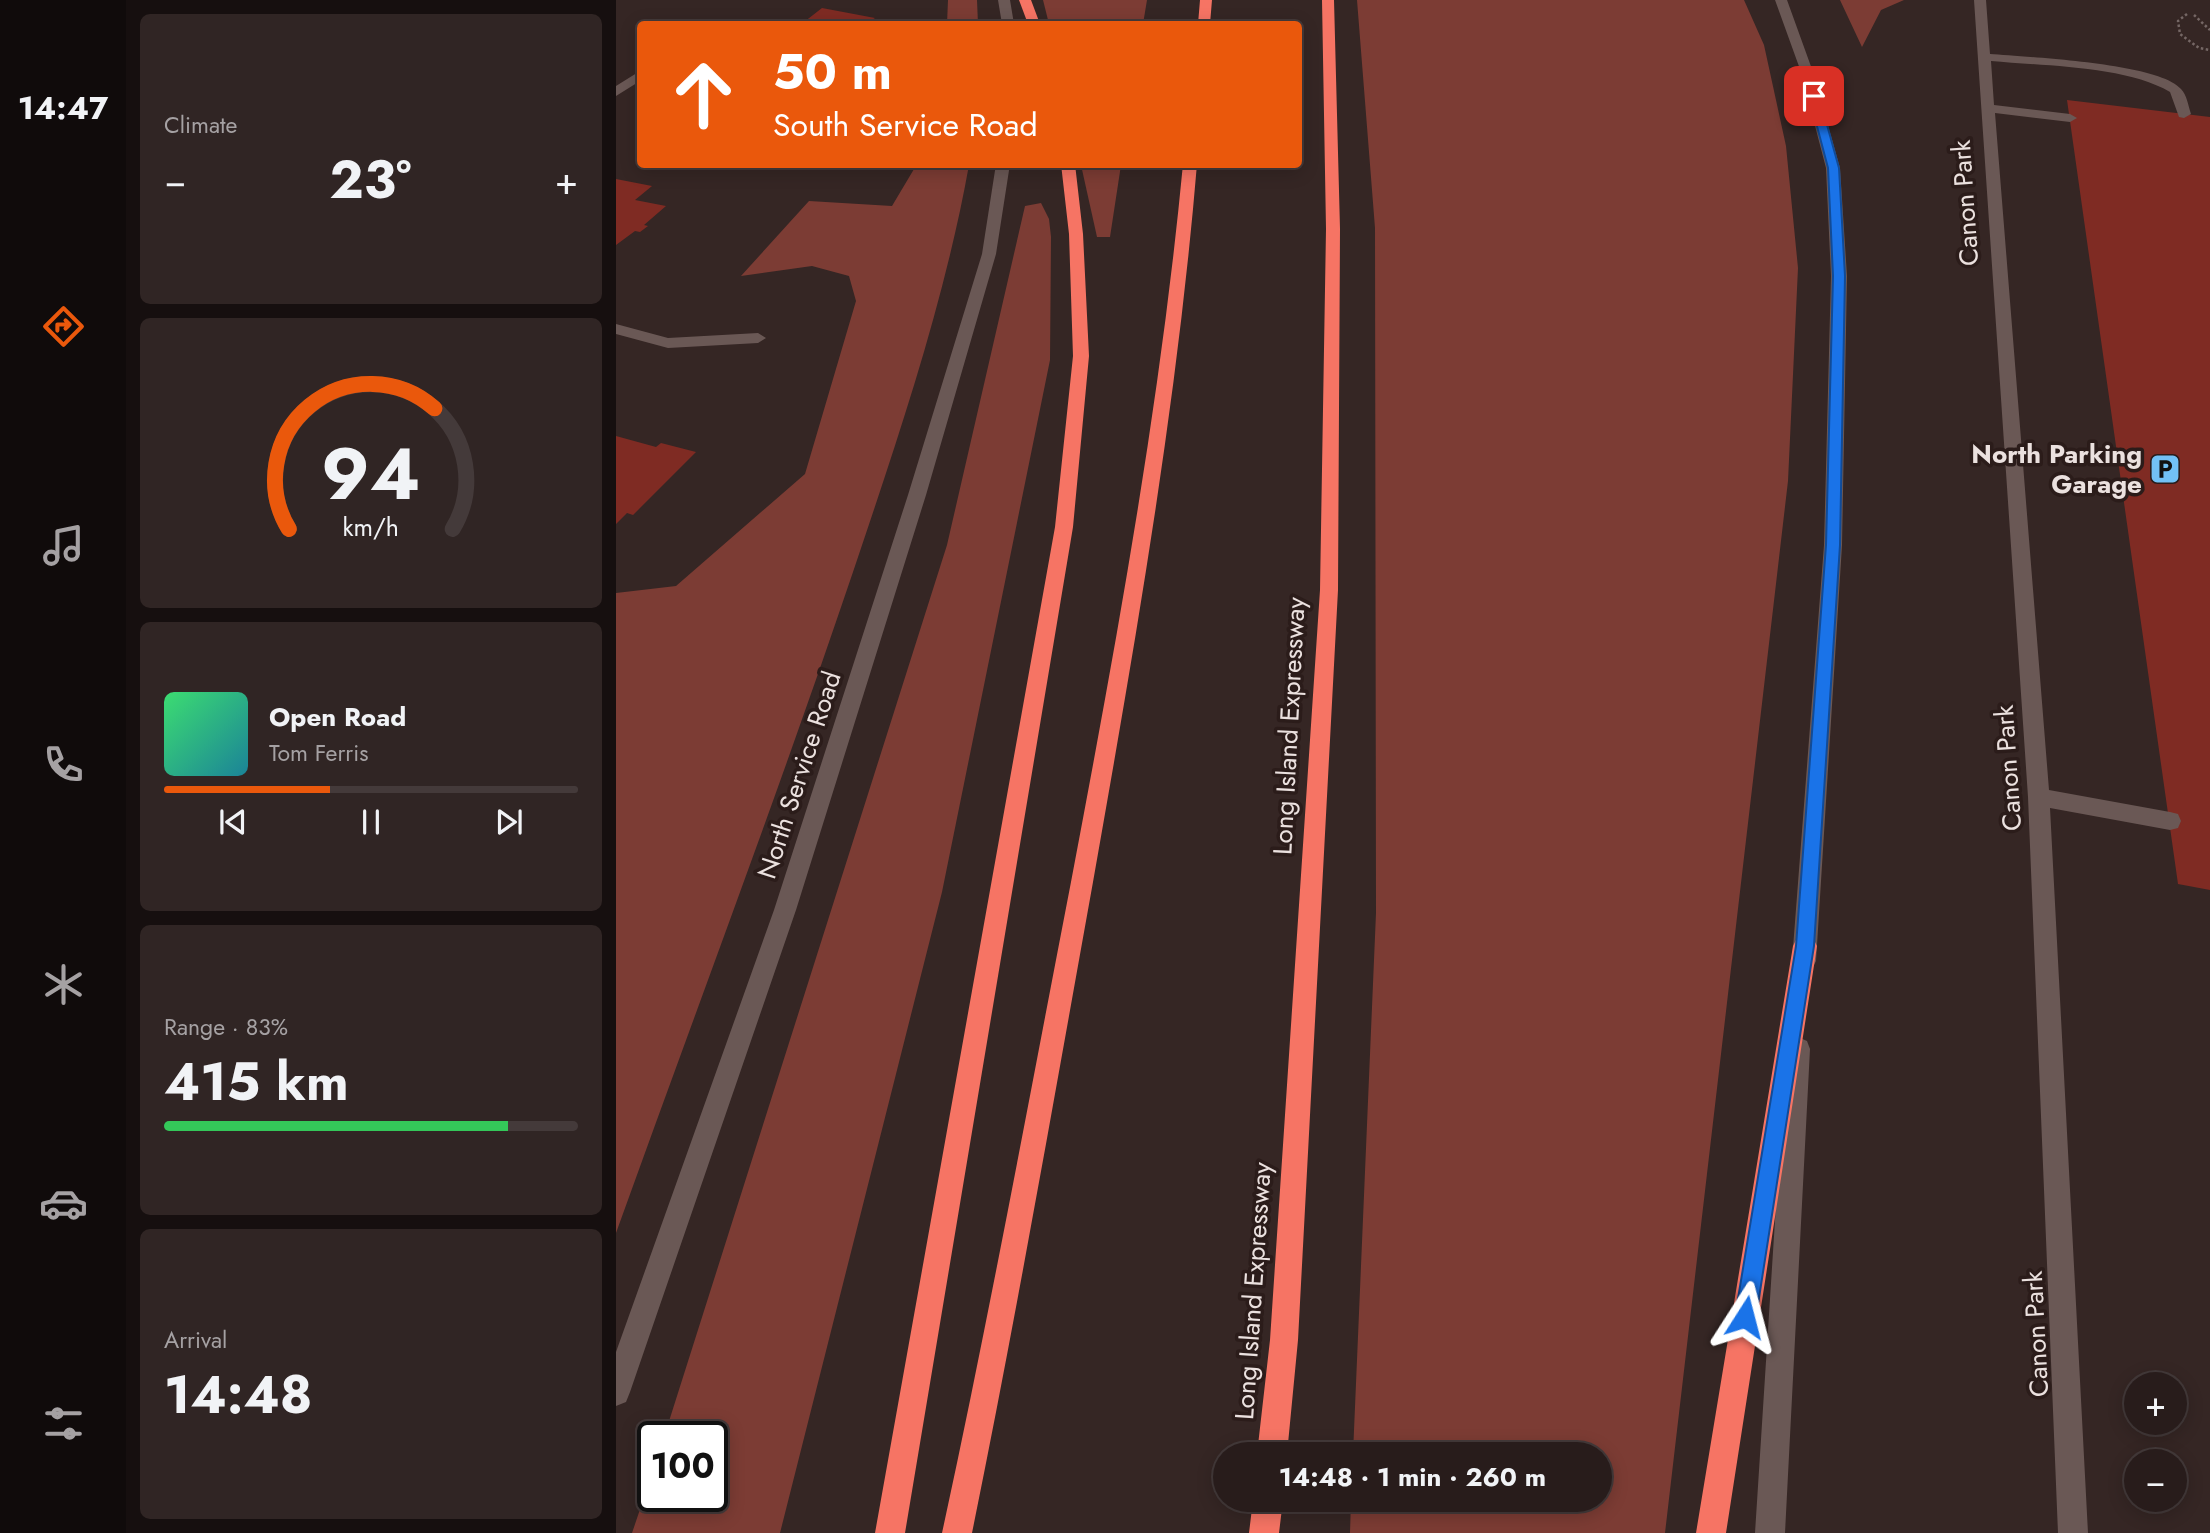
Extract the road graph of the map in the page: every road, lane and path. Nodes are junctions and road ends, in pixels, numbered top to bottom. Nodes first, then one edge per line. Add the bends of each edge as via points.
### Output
1 (1004, 0) edge
2 (1025, 0) edge
3 (1206, 0) edge
4 (1328, 0) edge
5 (1781, 0) edge
6 (1980, 0) edge
7 (2187, 14) dead end
8 (2194, 15) dead end
9 (1008, 21) edge
10 (1033, 21) edge
11 (1204, 21) edge
12 (2210, 30) edge
13 (2210, 50) edge
14 (1985, 57) junction
15 (637, 77) edge
16 (616, 92) edge
17 (1986, 108) junction
18 (2184, 114) dead end
19 (2070, 118) dead end
20 (1002, 168) edge
21 (1068, 168) edge
22 (1190, 168) edge
23 (616, 329) edge
24 (758, 338) dead end
25 (2039, 797) junction
26 (2170, 821) dead end
27 (1805, 946) junction
28 (616, 1392) edge
29 (1273, 1442) edge
30 (1267, 1512) edge
31 (890, 1533) edge
32 (957, 1533) edge
33 (1264, 1533) edge
34 (1711, 1533) edge
35 (1770, 1533) edge
36 (2073, 1533) edge

1 - 9 main road
2 - 10 highway
3 - 11 highway
4 - 29 highway, Long Island Expressway via 1333,229 1329,590 1284,1340
5 - 27 main road via 1807,72 1833,168 1839,276 1833,545
6 - 14 main road, Canon Park
7 - 13 path via 2178,21 2180,34
8 - 12 path
14 - 17 main road, Canon Park
14 - 18 main road via 2162,80 2177,90
15 - 16 main road
17 - 19 main road
17 - 25 main road, Canon Park
20 - 28 main road, North Service Road via 989,254 917,495 785,910
21 - 31 highway via 1081,356 1064,527
22 - 32 highway via 1135,592 1002,1320
23 - 24 main road via 668,343
25 - 26 main road
25 - 36 main road, Canon Park
27 - 34 highway
27 - 35 main road
30 - 33 highway

